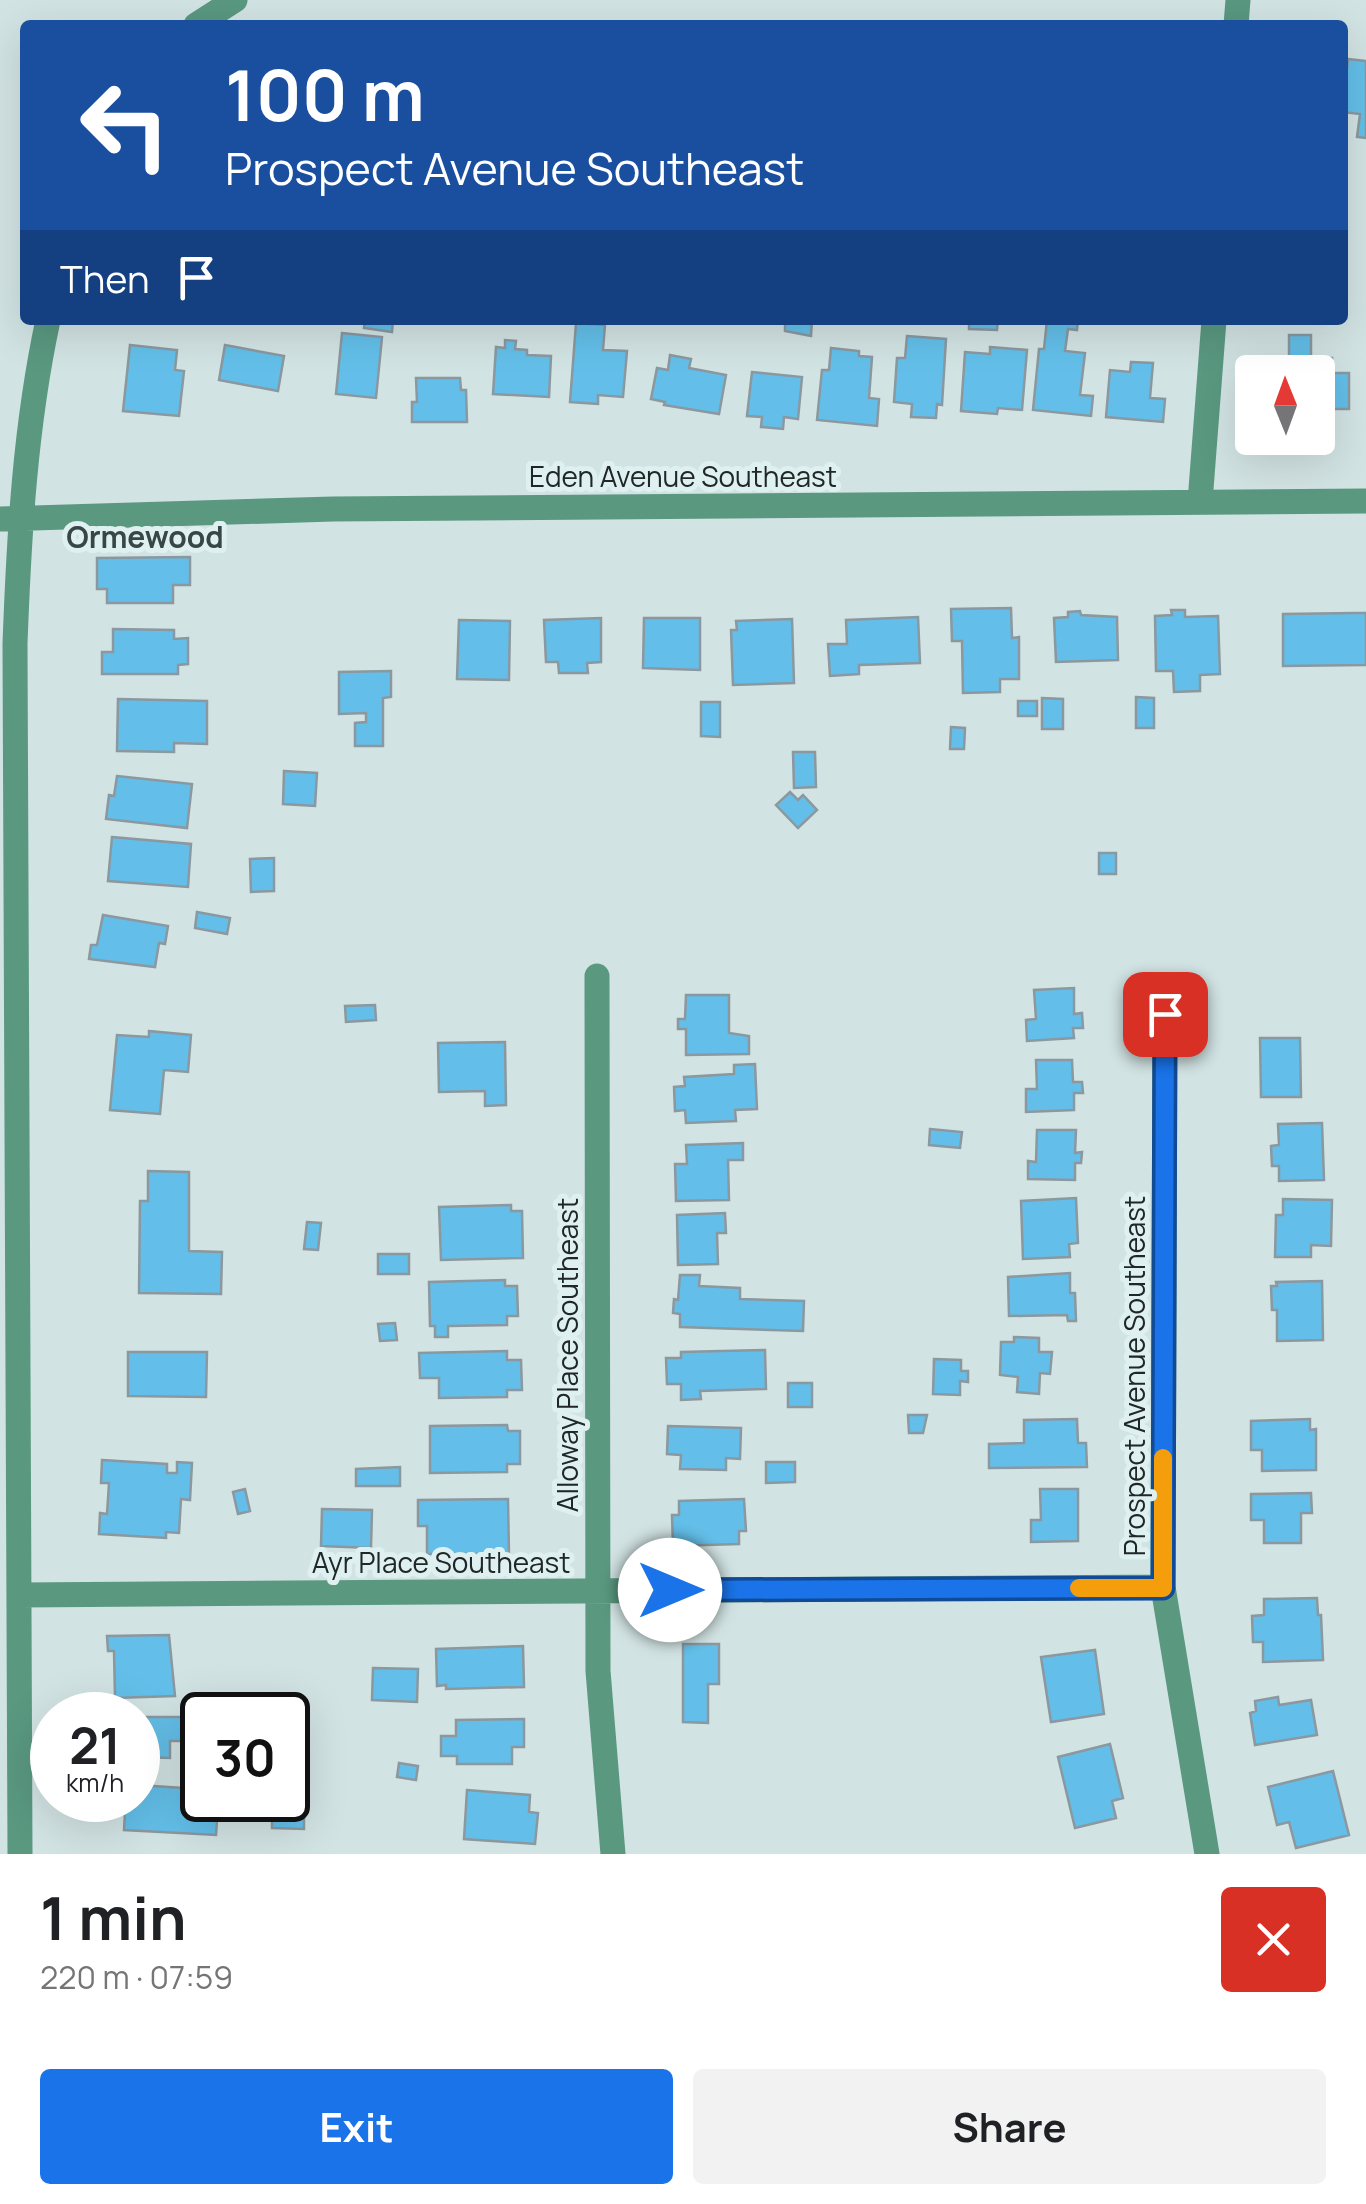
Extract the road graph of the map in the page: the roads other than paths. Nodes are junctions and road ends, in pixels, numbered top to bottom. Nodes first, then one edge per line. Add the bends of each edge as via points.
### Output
1 (235, 0) edge
2 (204, 20) edge
3 (47, 325) edge
4 (1214, 325) edge
5 (1366, 501) edge
6 (1200, 502) junction
7 (10, 518) edge
8 (597, 976) dead end
9 (1165, 1014) dead end
10 (1163, 1588) junction
11 (597, 1591) junction
12 (20, 1595) junction
13 (20, 1854) edge
14 (612, 1854) edge
15 (1207, 1854) edge

1 - 2 street
3 - 7 street
4 - 6 street
5 - 6 street, Eden Avenue Southeast
6 - 7 street, Eden Avenue Southeast
7 - 12 street
8 - 11 street, Alloway Place Southeast
9 - 10 street, Prospect Avenue Southeast
10 - 11 street, Ayr Place Southeast
10 - 15 street, Prospect Avenue Southeast
11 - 12 street, Ayr Place Southeast
11 - 14 street, Alloway Place Southeast
12 - 13 street

